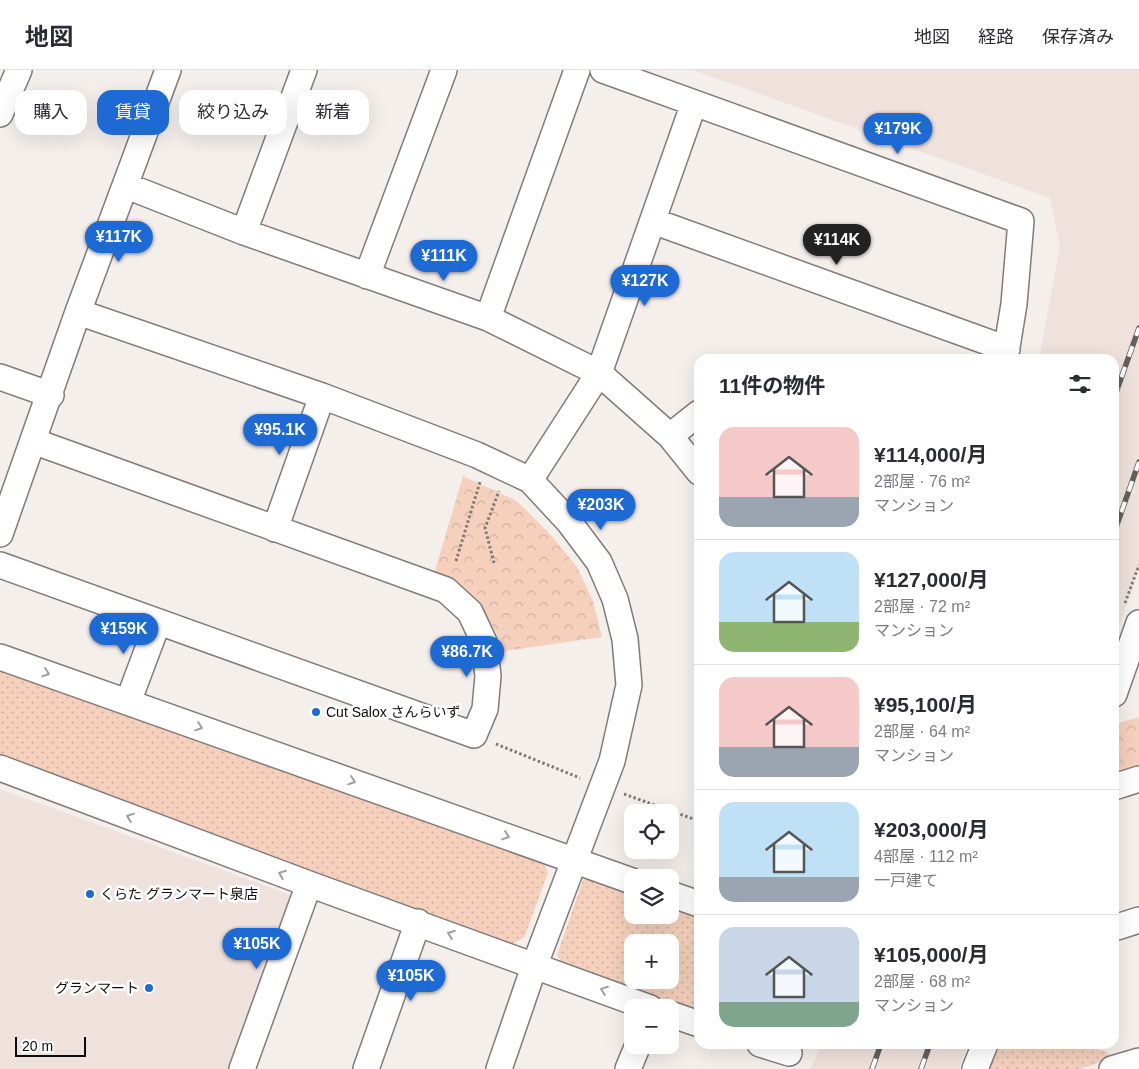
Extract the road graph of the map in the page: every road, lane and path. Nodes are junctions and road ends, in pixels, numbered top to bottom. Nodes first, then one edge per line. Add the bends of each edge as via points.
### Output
1 (19, 70) edge
2 (168, 70) edge
3 (304, 70) edge
4 (444, 70) edge
5 (577, 70) edge
6 (603, 70) edge
7 (694, 103) junction
8 (0, 114) edge
9 (127, 186) junction
10 (653, 221) junction
11 (244, 232) junction
12 (367, 276) junction
13 (78, 312) junction
14 (488, 318) junction
15 (1006, 354) edge
16 (599, 373) junction
17 (0, 377) edge
18 (51, 395) junction
19 (322, 396) junction
20 (694, 417) edge
21 (670, 436) junction
22 (32, 441) junction
23 (497, 465) junction
24 (694, 466) edge
25 (530, 480) junction
26 (274, 529) junction
27 (0, 534) edge
28 (456, 561) dead end
29 (494, 563) dead end
30 (0, 565) edge
31 (1139, 565) edge
32 (158, 622) junction
33 (1133, 630) edge
34 (0, 657) edge
35 (1119, 677) edge
36 (128, 702) junction
37 (0, 768) edge
38 (1139, 779) edge
39 (1119, 785) edge
40 (575, 860) junction
41 (624, 878) edge
42 (309, 884) junction
43 (679, 897) edge
44 (694, 902) edge
45 (1139, 920) edge
46 (418, 922) junction
47 (1119, 926) edge
48 (535, 964) junction
49 (626, 999) edge
50 (679, 1017) edge
51 (694, 1022) edge
52 (772, 1049) edge
53 (983, 1049) edge
54 (634, 1054) edge
55 (787, 1055) edge
56 (1139, 1060) edge
57 (242, 1069) edge
58 (366, 1069) edge
59 (499, 1069) edge
60 (628, 1069) edge
61 (975, 1069) edge
62 (1112, 1069) edge

1 - 8 street
2 - 9 street
3 - 11 street
4 - 12 street
5 - 14 street
6 - 7 street
7 - 10 street
7 - 15 street via 1021,221
9 - 11 street
9 - 13 street
10 - 15 street
10 - 16 street
11 - 12 street
12 - 14 street
13 - 18 street
13 - 19 street
14 - 16 street
16 - 21 street
16 - 25 street
17 - 18 street
18 - 22 street
19 - 23 street
19 - 26 street
20 - 21 street
21 - 24 street
22 - 26 street
22 - 27 street
23 - 25 street
23 - 28 path
23 - 29 path via 485,528
25 - 40 street via 569,522 599,562 615,599 625,639 630,685 612,761
26 - 32 street via 432,584 446,590 470,612 484,642 488,676 485,709 474,735
30 - 32 street
31 - 33 path
32 - 36 street
33 - 35 street
34 -> 36 street
36 -> 40 street
42 -> 37 street
38 - 39 street
40 - 41 street
40 - 48 street
42 - 46 street
42 - 57 street
43 - 44 street
45 - 47 street
48 -> 46 street
46 - 58 street
49 -> 48 street
48 - 59 street
50 - 51 street
52 - 55 street
53 - 61 street
54 - 60 street
56 - 62 street

